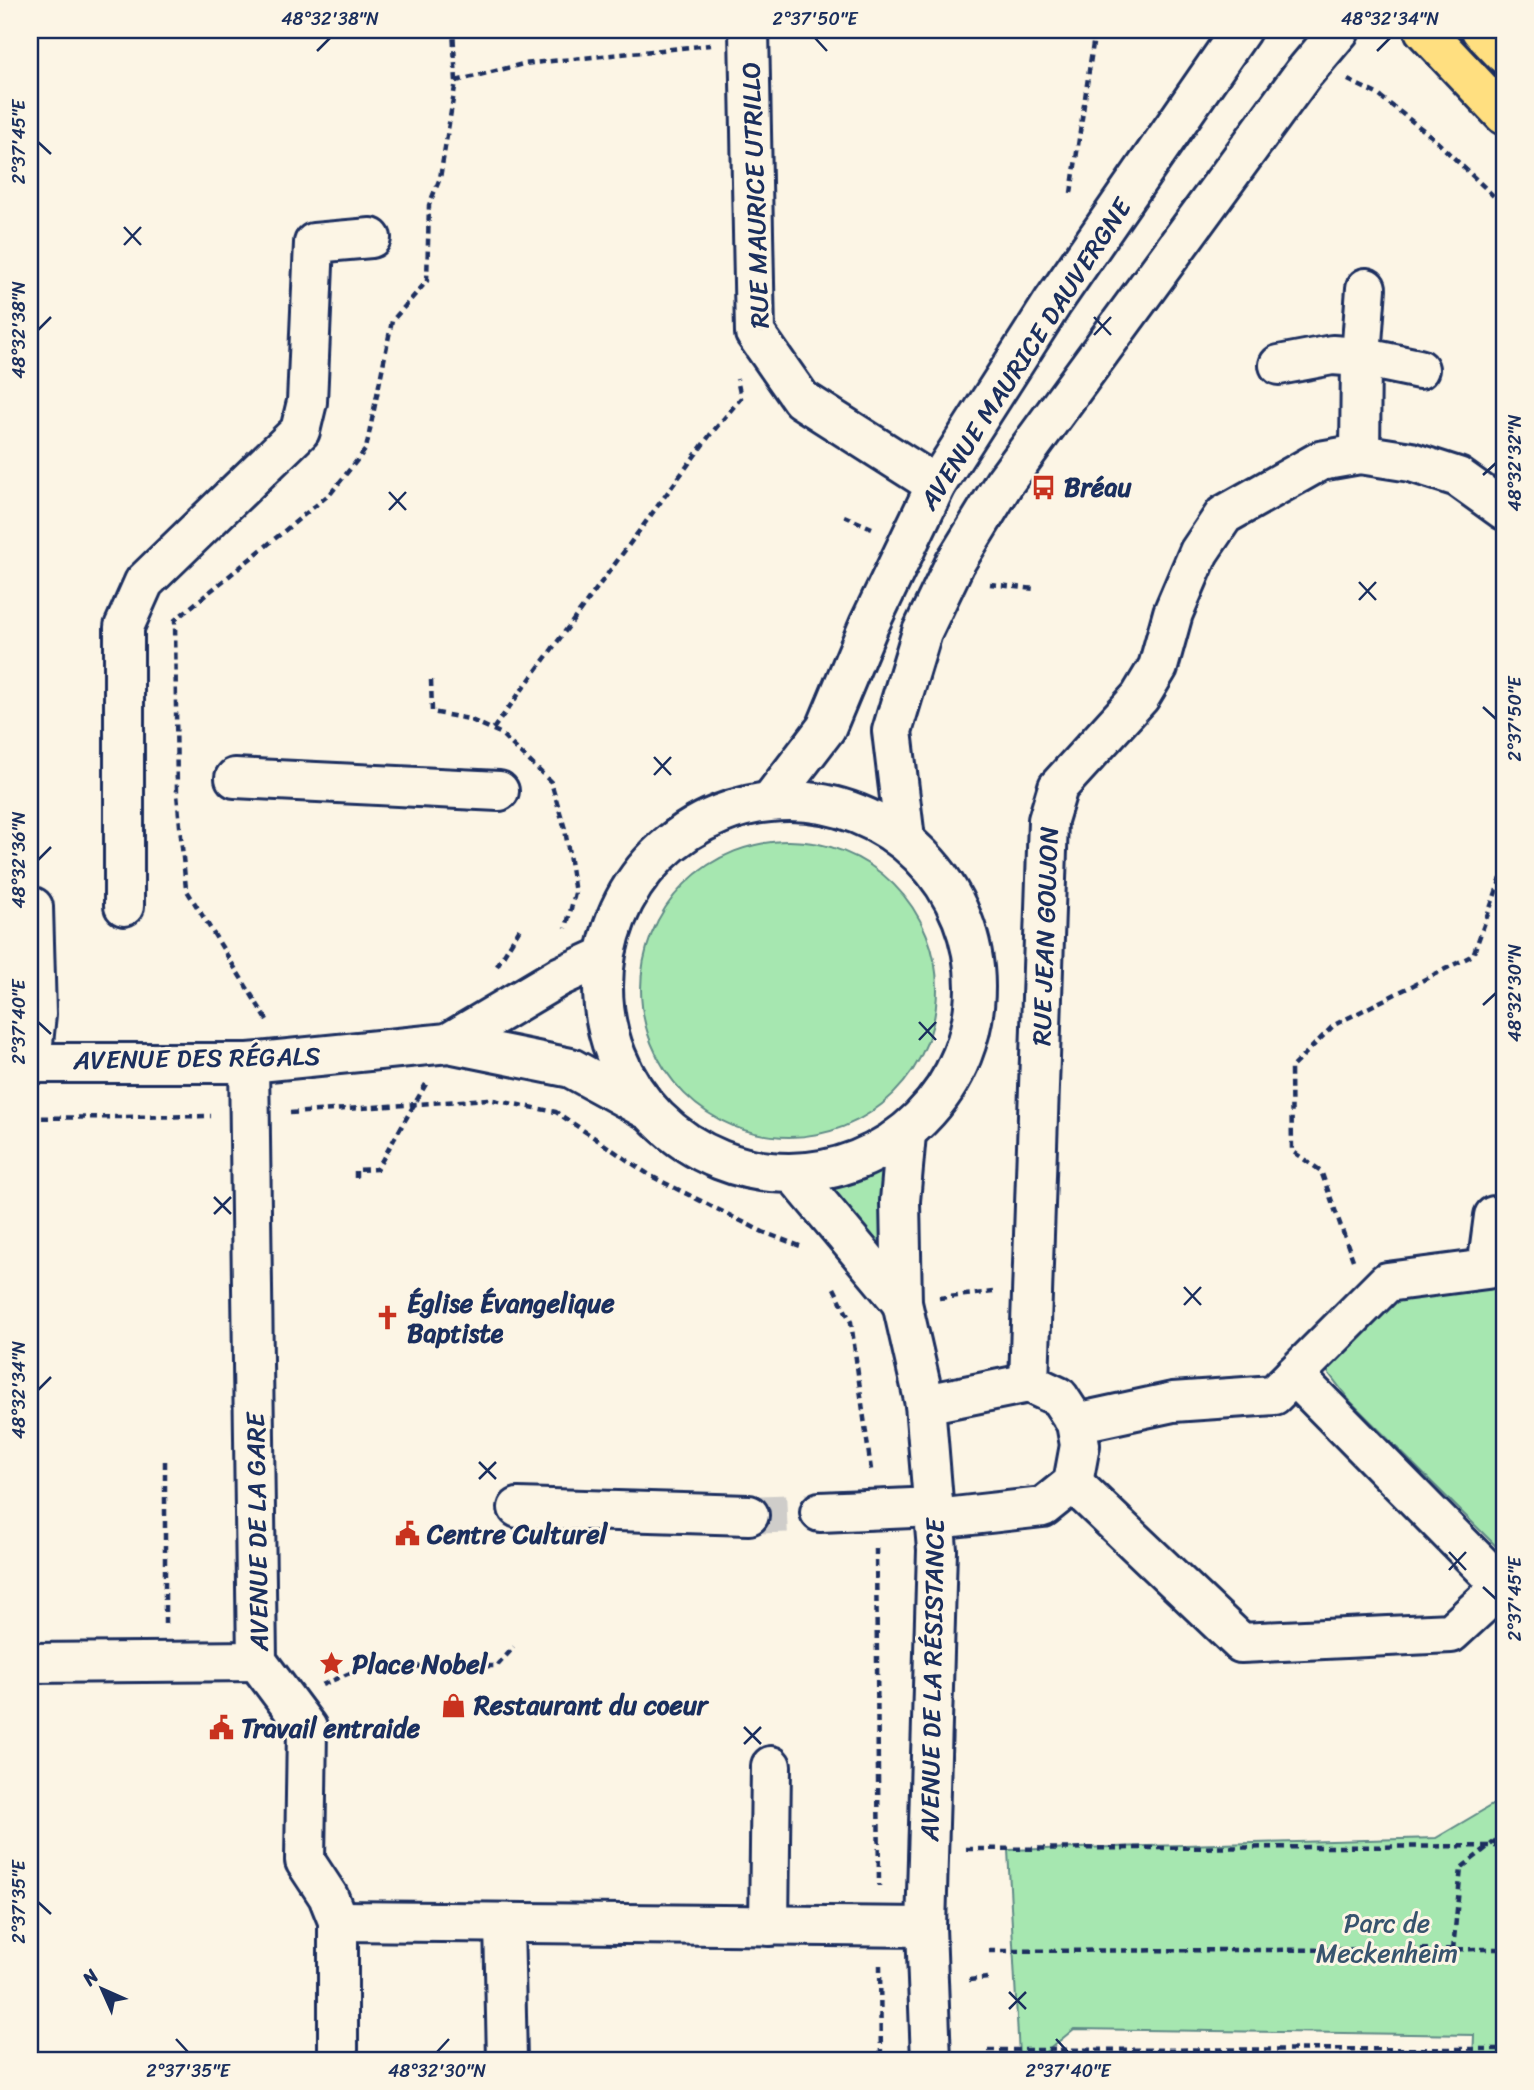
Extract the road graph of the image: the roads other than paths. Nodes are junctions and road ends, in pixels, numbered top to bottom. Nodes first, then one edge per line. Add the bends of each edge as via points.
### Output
1 (1241, 30) edge
2 (1340, 30) edge
3 (1424, 30) edge
4 (1481, 30) edge
5 (732, 33) edge
6 (1504, 54) edge
7 (1504, 115) edge
8 (371, 238) dead end
9 (1366, 288) dead end
10 (1361, 356) junction
11 (1279, 365) dead end
12 (1419, 369) dead end
13 (1360, 454) junction
14 (936, 485) junction
15 (1504, 510) edge
16 (235, 778) dead end
17 (499, 791) dead end
18 (771, 800) junction
19 (905, 839) junction
20 (124, 905) dead end
21 (33, 907) dead end
22 (605, 956) junction
23 (448, 1043) junction
24 (31, 1063) edge
25 (249, 1063) junction
26 (648, 1110) junction
27 (906, 1134) junction
28 (793, 1174) junction
29 (1494, 1216) dead end
30 (902, 1303) junction
31 (1294, 1375) junction
32 (1029, 1383) junction
33 (925, 1404) junction
34 (1076, 1423) junction
35 (1073, 1483) junction
36 (518, 1508) dead end
37 (820, 1512) tunnel mouth
38 (936, 1513) junction
39 (749, 1514) tunnel mouth
40 (1503, 1588) edge
41 (257, 1661) junction
42 (30, 1663) edge
43 (771, 1766) dead end
44 (338, 1922) junction
45 (505, 1923) junction
46 (769, 1926) junction
47 (926, 1927) junction
48 (338, 2060) edge
49 (507, 2060) edge
50 (931, 2060) edge

1 - 14 street, AVENUE MAURICE DAUVERGNE via 1053,302
2 - 19 street, AVENUE MAURICE DAUVERGNE via 1012,472 955,563 922,632 892,731
3 - 7 main road
4 - 6 main road
5 - 14 street, RUE MAURICE UTRILLO via 755,332 801,399
8 - 20 street via 314,243 307,402 300,431 144,582 124,627
9 - 10 street
10 - 11 street via 1332,355
10 - 12 street
10 - 13 street
13 - 15 street, RUE JEAN GOUJON via 1411,462 1458,477
13 - 32 street, RUE JEAN GOUJON via 1320,461 1224,515 1199,552 1173,613 1158,667 1140,697 1058,787 1048,820
14 - 18 street, AVENUE MAURICE DAUVERGNE via 826,728
16 - 17 street
18 - 19 street via 818,802 853,811
18 - 22 street via 712,816 662,850 625,899
19 - 27 street via 945,883 970,936 977,994 964,1052 935,1104
21 - 24 street via 36,1014
22 - 23 street, AVENUE DES RÉGALS via 559,977
22 - 26 street via 604,1010 619,1063
23 - 25 street, AVENUE DES RÉGALS
23 - 26 street, AVENUE DES RÉGALS via 571,1068
24 - 25 street, AVENUE DES RÉGALS
25 - 41 street, AVENUE DE LA GARE
26 - 28 street via 672,1137 739,1167
27 - 28 street via 844,1166
27 - 30 street, AVENUE DE LA RÉSISTANCE via 900,1201
28 - 30 street, AVENUE DE LA RÉSISTANCE
29 - 31 street via 1486,1269 1387,1282
30 - 33 street, AVENUE DE LA RÉSISTANCE
31 - 34 street via 1274,1395 1173,1402
31 - 40 street
32 - 33 street
32 - 34 street via 1059,1397
33 - 38 street, AVENUE DE LA RÉSISTANCE
34 - 35 street via 1080,1445
35 - 38 street via 1044,1507
35 - 40 street via 1241,1643 1451,1633
36 - 39 street
37 - 38 street
38 - 47 street, AVENUE DE LA RÉSISTANCE
41 - 42 street
41 - 44 street, AVENUE DE LA GARE via 307,1728 305,1861 328,1896
43 - 46 street
44 - 45 street
44 - 48 street, AVENUE DE LA GARE
45 - 46 street
45 - 49 street
46 - 47 street
47 - 50 street, AVENUE DE LA RÉSISTANCE

